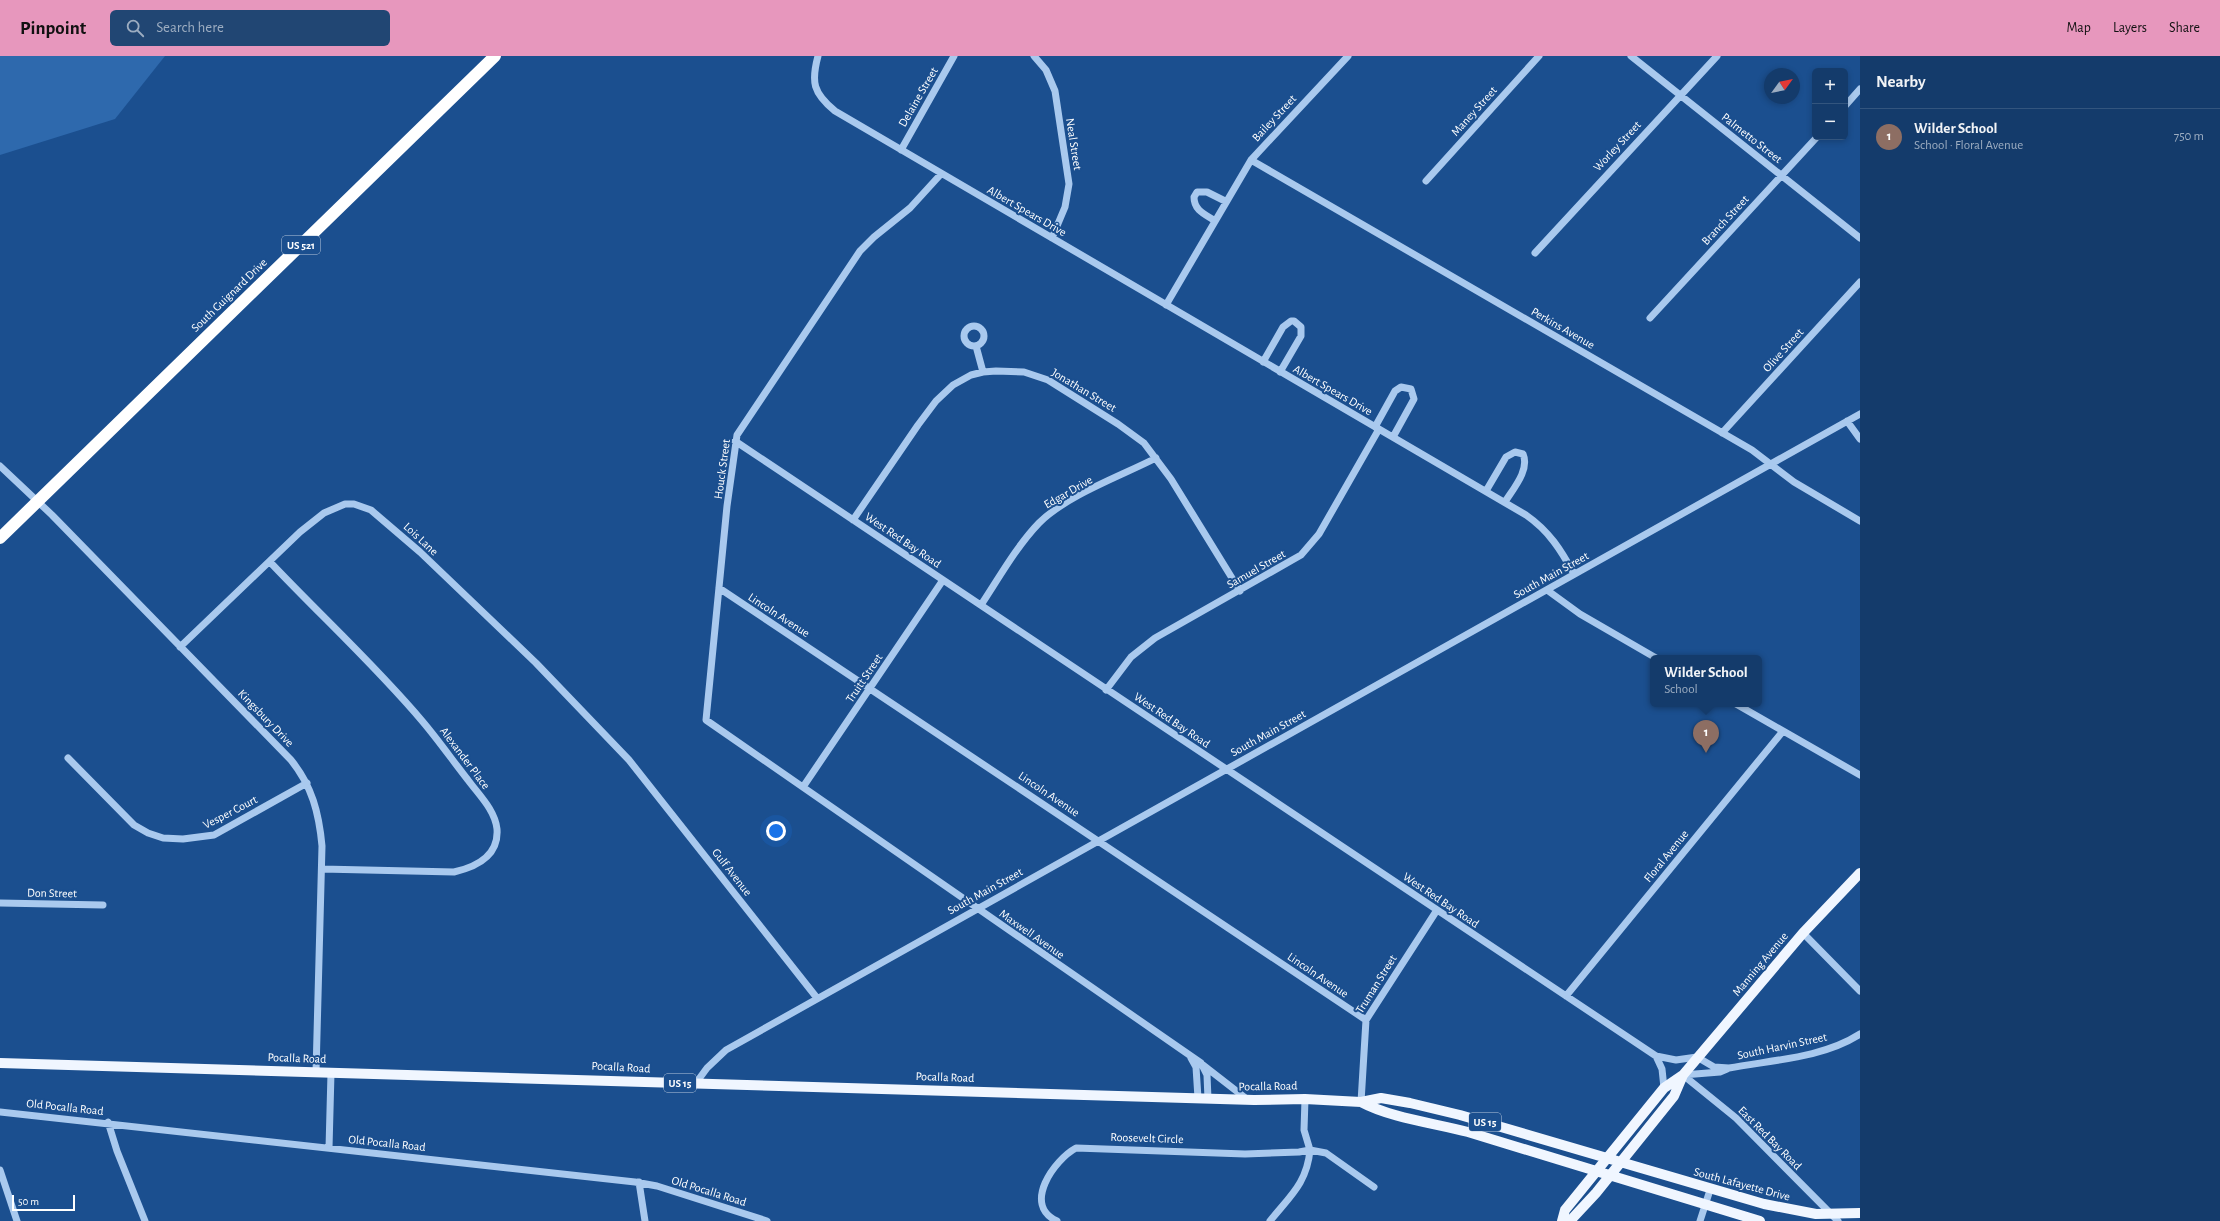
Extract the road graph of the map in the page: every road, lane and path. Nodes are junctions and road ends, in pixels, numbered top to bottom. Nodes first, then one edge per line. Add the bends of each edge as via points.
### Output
1 (495, 56) edge
2 (818, 56) edge
3 (954, 56) edge
4 (1034, 56) edge
5 (1348, 56) edge
6 (1539, 56) edge
7 (1631, 56) edge
8 (1717, 56) edge
9 (1860, 89) edge
10 (1680, 95) junction
11 (1847, 104) edge
12 (1813, 140) edge
13 (901, 150) junction
14 (1250, 160) junction
15 (942, 174) junction
16 (1782, 175) junction
17 (1426, 181) dead end
18 (1225, 201) junction
19 (1214, 220) junction
20 (1052, 238) junction
21 (1860, 238) edge
22 (1535, 253) dead end
23 (1860, 282) edge
24 (1166, 305) junction
25 (1650, 318) dead end
26 (976, 346) dead end
27 (1263, 362) junction
28 (983, 372) junction
29 (1280, 372) junction
30 (1860, 414) edge
31 (1847, 421) junction
32 (1377, 428) junction
33 (1722, 433) junction
34 (1393, 437) junction
35 (1860, 439) edge
36 (736, 441) junction
37 (1156, 458) junction
38 (1770, 464) junction
39 (0, 466) edge
40 (1486, 491) junction
41 (37, 501) junction
42 (1505, 502) junction
43 (853, 520) junction
44 (1860, 521) edge
45 (0, 538) edge
46 (270, 562) junction
47 (1574, 574) junction
48 (943, 580) junction
49 (719, 588) junction
50 (1547, 590) junction
51 (1240, 591) junction
52 (981, 606) junction
53 (180, 647) junction
54 (1651, 655) edge
55 (870, 688) junction
56 (1106, 690) junction
57 (1741, 707) edge
58 (1783, 731) junction
59 (68, 758) dead end
60 (629, 760) joint
61 (1225, 769) junction
62 (1860, 775) edge
63 (307, 783) junction
64 (803, 787) junction
65 (1098, 840) junction
66 (322, 869) junction
67 (1860, 873) edge
68 (0, 903) edge
69 (103, 904) dead end
70 (977, 909) junction
71 (1437, 910) junction
72 (1803, 933) junction
73 (1860, 990) edge
74 (1566, 996) junction
75 (817, 998) junction
76 (1366, 1020) junction
77 (1860, 1034) edge
78 (1656, 1056) junction
79 (1190, 1057) junction
80 (1697, 1057) junction
81 (0, 1063) edge
82 (1201, 1063) junction
83 (1730, 1068) junction
84 (316, 1072) junction
85 (331, 1073) junction
86 (1683, 1075) junction
87 (696, 1083) junction
88 (1664, 1088) junction
89 (1203, 1099) junction
90 (1305, 1099) junction
91 (1248, 1100) junction
92 (1361, 1102) junction
93 (0, 1112) edge
94 (108, 1122) junction
95 (329, 1148) junction
96 (1310, 1150) junction
97 (1606, 1158) junction
98 (1620, 1162) junction
99 (0, 1170) edge
100 (1596, 1171) junction
101 (1610, 1176) junction
102 (639, 1182) junction
103 (1374, 1187) dead end
104 (1710, 1190) junction
105 (1705, 1205) junction
106 (1860, 1213) edge
107 (1835, 1218) edge
108 (17, 1221) edge
109 (145, 1221) edge
110 (645, 1221) edge
111 (767, 1221) edge
112 (1057, 1221) edge
113 (1270, 1221) edge
114 (1562, 1221) edge
115 (1570, 1221) edge
116 (1700, 1221) edge
117 (1760, 1221) edge

1 - 41 highway, South Guignard Drive / US 521
2 - 13 street, Albert Spears Drive via 814,85 822,100 835,111
3 - 13 street, Delaine Street
4 - 20 street, Neal Street via 1046,70 1055,91 1069,184 1068,198
5 - 14 street, Bailey Street
6 - 17 street, Maney Street
7 - 10 street, Palmetto Street
8 - 10 street, Worley Street
9 - 11 street
10 - 16 street, Palmetto Street
10 - 22 street, Worley Street
12 - 16 street, Branch Street
13 - 15 street, Albert Spears Drive
14 - 18 street, Bailey Street
14 - 33 street, Perkins Avenue
15 - 20 street, Albert Spears Drive
15 - 36 street, Houck Street via 910,208 874,236 860,251
16 - 21 street, Palmetto Street
16 - 25 street, Branch Street
18 - 19 street, Bailey Street
18 - 19 street via 1202,191 1197,192 1194,197 1198,210
19 - 24 street, Bailey Street
20 - 24 street, Albert Spears Drive
23 - 33 street, Olive Street
24 - 27 street, Albert Spears Drive
26 - 28 street
27 - 29 street, Albert Spears Drive
27 - 29 street, Albert Spears Drive via 1283,327 1294,321 1301,327 1301,336
28 - 37 street, Jonathan Street via 1015,371 1048,380 1137,438
28 - 43 street, Jonathan Street via 953,385 936,401
29 - 32 street, Albert Spears Drive
30 - 31 street, South Main Street
31 - 35 street
31 - 38 street, South Main Street
32 - 34 street, Albert Spears Drive
32 - 34 street, Albert Spears Drive via 1395,391 1401,387 1411,389 1414,399
32 - 51 street, Samuel Street via 1310,547
33 - 38 street, Perkins Avenue
34 - 40 street, Albert Spears Drive
36 - 43 street, West Red Bay Road
36 - 49 street, Houck Street
37 - 51 street, Jonathan Street
37 - 52 street, Edgar Drive via 1074,498 1049,515 1030,534
38 - 44 street, Perkins Avenue via 1794,482
38 - 47 street, South Main Street
39 - 41 street, Kingsbury Drive
40 - 42 street, Albert Spears Drive
40 - 42 street via 1506,457 1515,452 1523,454 1526,460 1524,469
41 - 45 highway, South Guignard Drive / US 521
41 - 53 street, Kingsbury Drive
42 - 47 street, Albert Spears Drive via 1550,534
43 - 48 street, West Red Bay Road
46 - 53 street, Lois Lane
46 - 60 street, Lois Lane via 300,532 324,513 354,504 371,510 420,552 536,663
46 - 66 street, Alexander Place via 422,721 481,797 497,827 493,848 485,859 469,868 454,872
47 - 50 street, South Main Street
48 - 52 street, West Red Bay Road
48 - 55 street, Truitt Street
49 - 55 street, Lincoln Avenue
49 - 64 street, Houck Street via 706,720
50 - 54 street via 1580,614
50 - 61 street, South Main Street
51 - 56 street, Samuel Street via 1138,650
52 - 56 street, West Red Bay Road
53 - 63 street, Kingsbury Drive via 291,760
55 - 64 street, Truitt Street
55 - 65 street, Lincoln Avenue
56 - 61 street, West Red Bay Road
57 - 58 street
58 - 62 street
58 - 74 street, Floral Avenue
59 - 63 street, Vesper Court via 134,825 163,838 184,839 214,835
60 - 75 street, Gulf Avenue
61 - 65 street, South Main Street
61 - 71 street, West Red Bay Road
63 - 66 street, Kingsbury Drive via 318,812
64 - 70 street, Maxwell Avenue
65 - 70 street, South Main Street
65 - 76 street, Lincoln Avenue
66 - 84 street, Kingsbury Drive
67 - 72 main road, Manning Avenue
68 - 69 street, Don Street
70 - 75 street, South Main Street
70 - 79 street, Maxwell Avenue
71 - 74 street, West Red Bay Road
71 - 76 street, Truman Street
72 - 73 street
72 - 80 main road, Manning Avenue
74 - 78 street, West Red Bay Road
75 - 87 street, South Main Street via 726,1050
76 - 92 street, Truman Street
77 - 83 street, South Harvin Street via 1821,1051
78 - 80 street, West Red Bay Road via 1676,1060
78 - 88 street via 1662,1068
79 - 82 street, Maxwell Avenue
79 - 89 street via 1196,1067
80 - 83 street, South Harvin Street via 1714,1067
80 - 86 main road, Manning Avenue
81 - 84 main road, Pocalla Road / US 15
82 - 89 street via 1207,1075
82 - 91 street, Maxwell Avenue
83 - 86 street, South Harvin Street via 1720,1072
84 - 85 main road, Pocalla Road / US 15
85 - 87 main road, Pocalla Road / US 15
85 - 95 street
86 - 88 main road, Manning Avenue
86 - 98 main road, Manning Avenue via 1674,1096
86 - 107 street, East Red Bay Road via 1736,1118
87 - 89 main road, Pocalla Road / US 15
88 - 97 main road, Manning Avenue
89 - 91 main road, Pocalla Road / US 15
90 - 91 main road, Pocalla Road / US 15
90 - 92 main road, Pocalla Road / US 15
90 - 96 street via 1304,1130
92 - 97 main road, Pocalla Road / US 15 via 1381,1098 1438,1109
92 - 100 main road, Pocalla Road / US 15 via 1378,1111 1436,1123
93 - 94 street, Old Pocalla Road
94 - 95 street, Old Pocalla Road
94 - 109 street
95 - 102 street, Old Pocalla Road
96 - 103 street via 1326,1154
96 - 112 street, Roosevelt Circle via 1245,1154 1076,1148 1064,1157 1042,1187 1040,1202 1048,1216
96 - 113 street via 1304,1178
97 - 98 main road, Pocalla Road / US 15
97 - 100 main road, Manning Avenue
98 - 101 main road, Manning Avenue
98 - 104 main road, South Lafayette Drive / US 15
99 - 108 street
100 - 101 main road, US 15
100 - 114 main road, Manning Avenue via 1565,1210
101 - 105 main road, US 15
101 - 115 main road, Manning Avenue
102 - 110 street
102 - 111 street, Old Pocalla Road
104 - 105 street
104 - 107 main road, South Lafayette Drive / US 15 via 1784,1209
105 - 116 street
105 - 117 main road, US 15
106 - 107 main road, South Lafayette Drive / US 15

